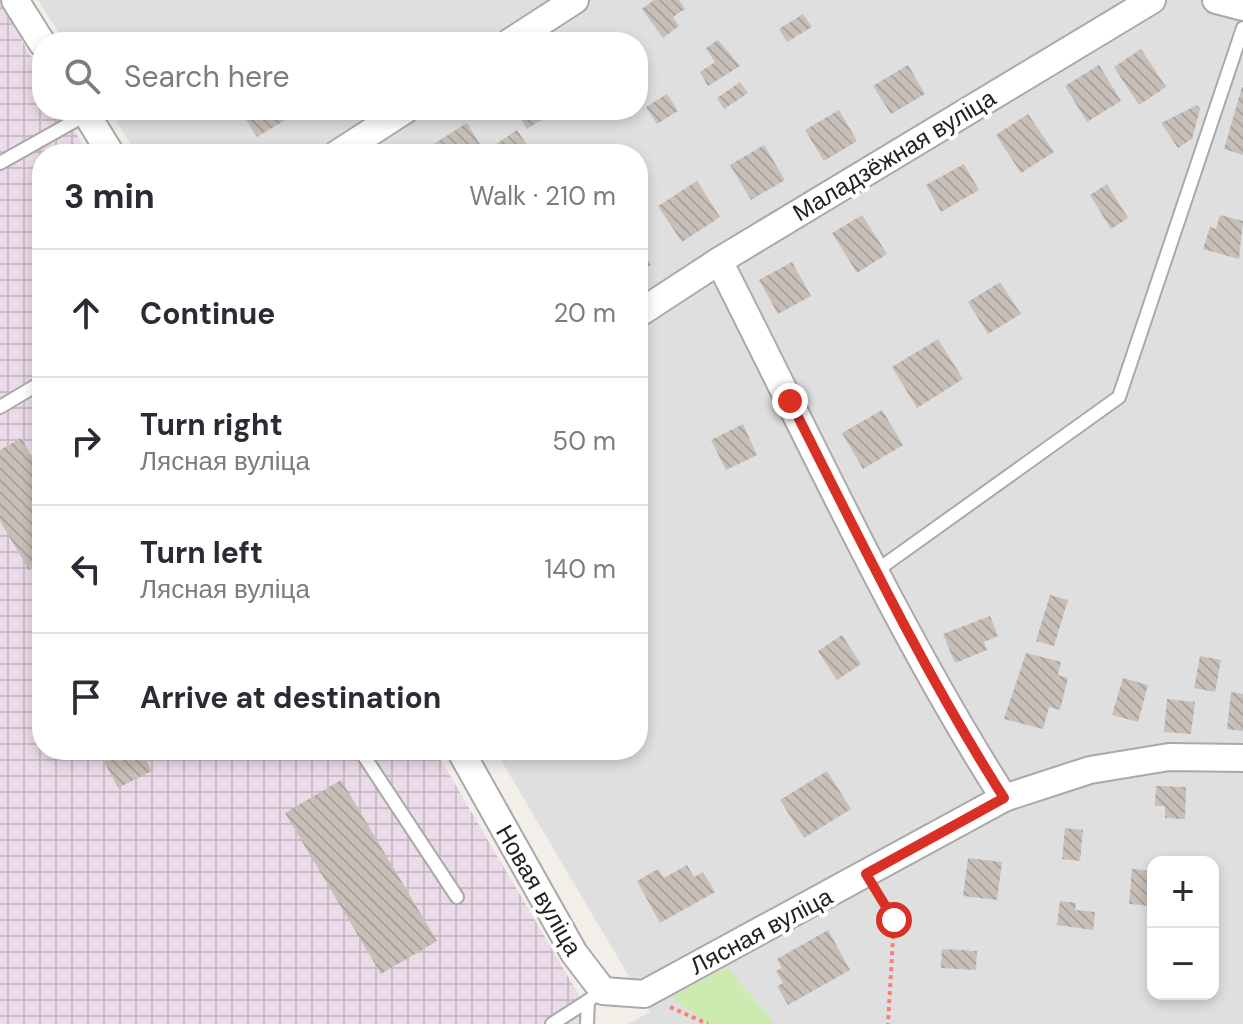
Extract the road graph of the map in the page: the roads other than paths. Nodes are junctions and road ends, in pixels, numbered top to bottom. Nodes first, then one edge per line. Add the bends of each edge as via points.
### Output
1 (15, 0) edge
2 (575, 0) edge
3 (1152, 0) edge
4 (1216, 0) edge
5 (1243, 7) edge
6 (1243, 28) edge
7 (35, 32) edge
8 (525, 32) edge
9 (72, 120) edge
10 (90, 120) edge
11 (390, 120) edge
12 (105, 144) edge
13 (352, 144) edge
14 (0, 163) edge
15 (719, 261) junction
16 (648, 307) edge
17 (32, 388) edge
18 (0, 407) edge
19 (876, 571) junction
20 (1243, 758) edge
21 (367, 760) edge
22 (466, 760) edge
23 (1004, 798) junction
24 (457, 897) dead end
25 (595, 996) junction
26 (552, 1024) edge
27 (587, 1024) edge

1 - 7 street
2 - 8 street
3 - 15 street, Маладзёжная вуліца
4 - 5 street
6 - 19 lane via 1119,397
9 - 14 lane
10 - 12 street
11 - 13 street
15 - 16 street, Маладзёжная вуліца
15 - 19 street
17 - 18 lane
19 - 23 street
20 - 23 street, Лясная вуліца via 1169,757 1090,770
21 - 24 lane
22 - 25 street, Новая вуліца
23 - 25 street, Лясная вуліца via 644,994
25 - 26 lane
25 - 27 lane

